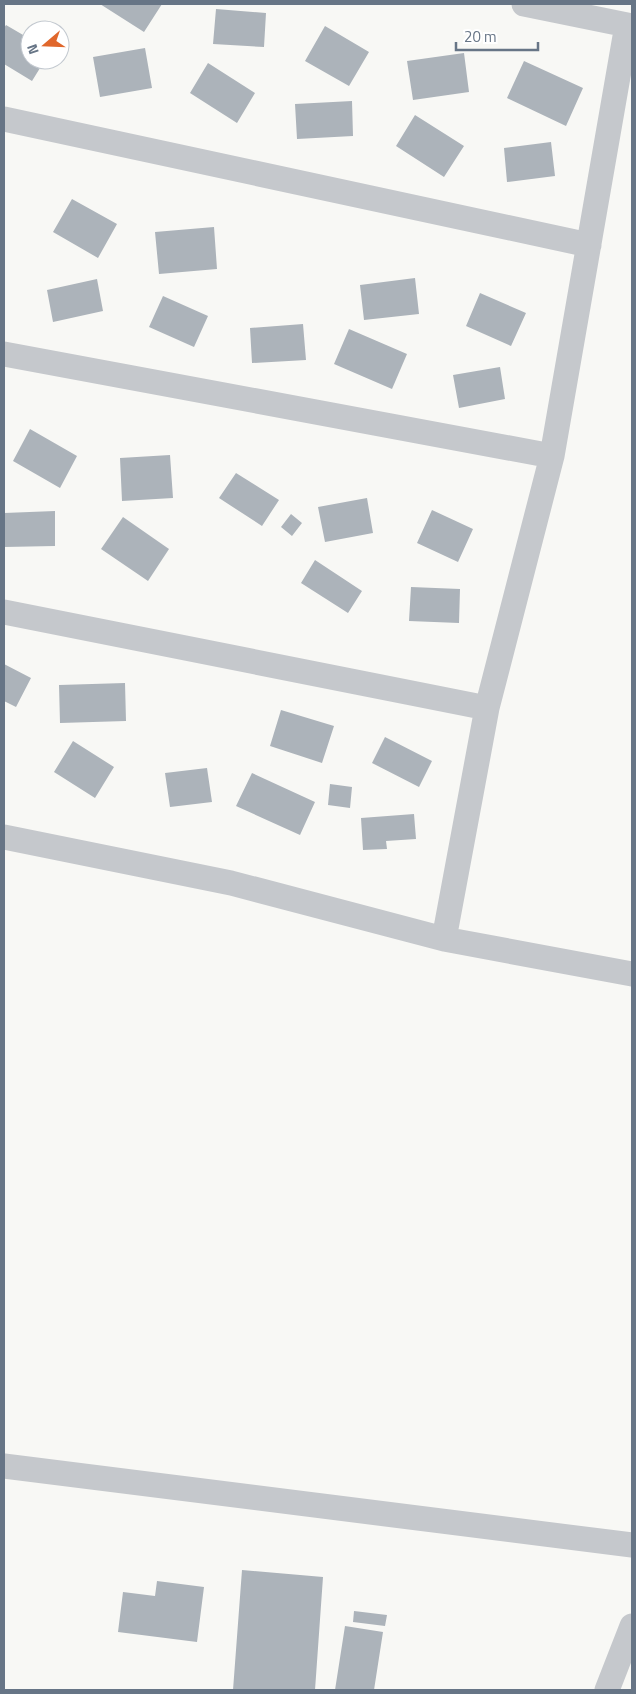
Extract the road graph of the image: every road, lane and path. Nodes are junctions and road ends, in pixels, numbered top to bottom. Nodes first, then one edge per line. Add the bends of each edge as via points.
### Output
1 (524, 4) edge
2 (630, 26) edge
3 (4, 119) edge
4 (589, 245) junction
5 (4, 354) edge
6 (552, 456) junction
7 (4, 612) edge
8 (487, 708) junction
9 (4, 837) edge
10 (444, 939) junction
11 (632, 974) edge
12 (4, 1466) edge
13 (632, 1545) edge
14 (632, 1626) edge
15 (607, 1690) edge

1 - 2 street
2 - 4 street
3 - 4 street
4 - 6 street
5 - 6 street
6 - 8 street
7 - 8 street
8 - 10 street
9 - 10 street via 232,883
10 - 11 street
12 - 13 street
14 - 15 street

